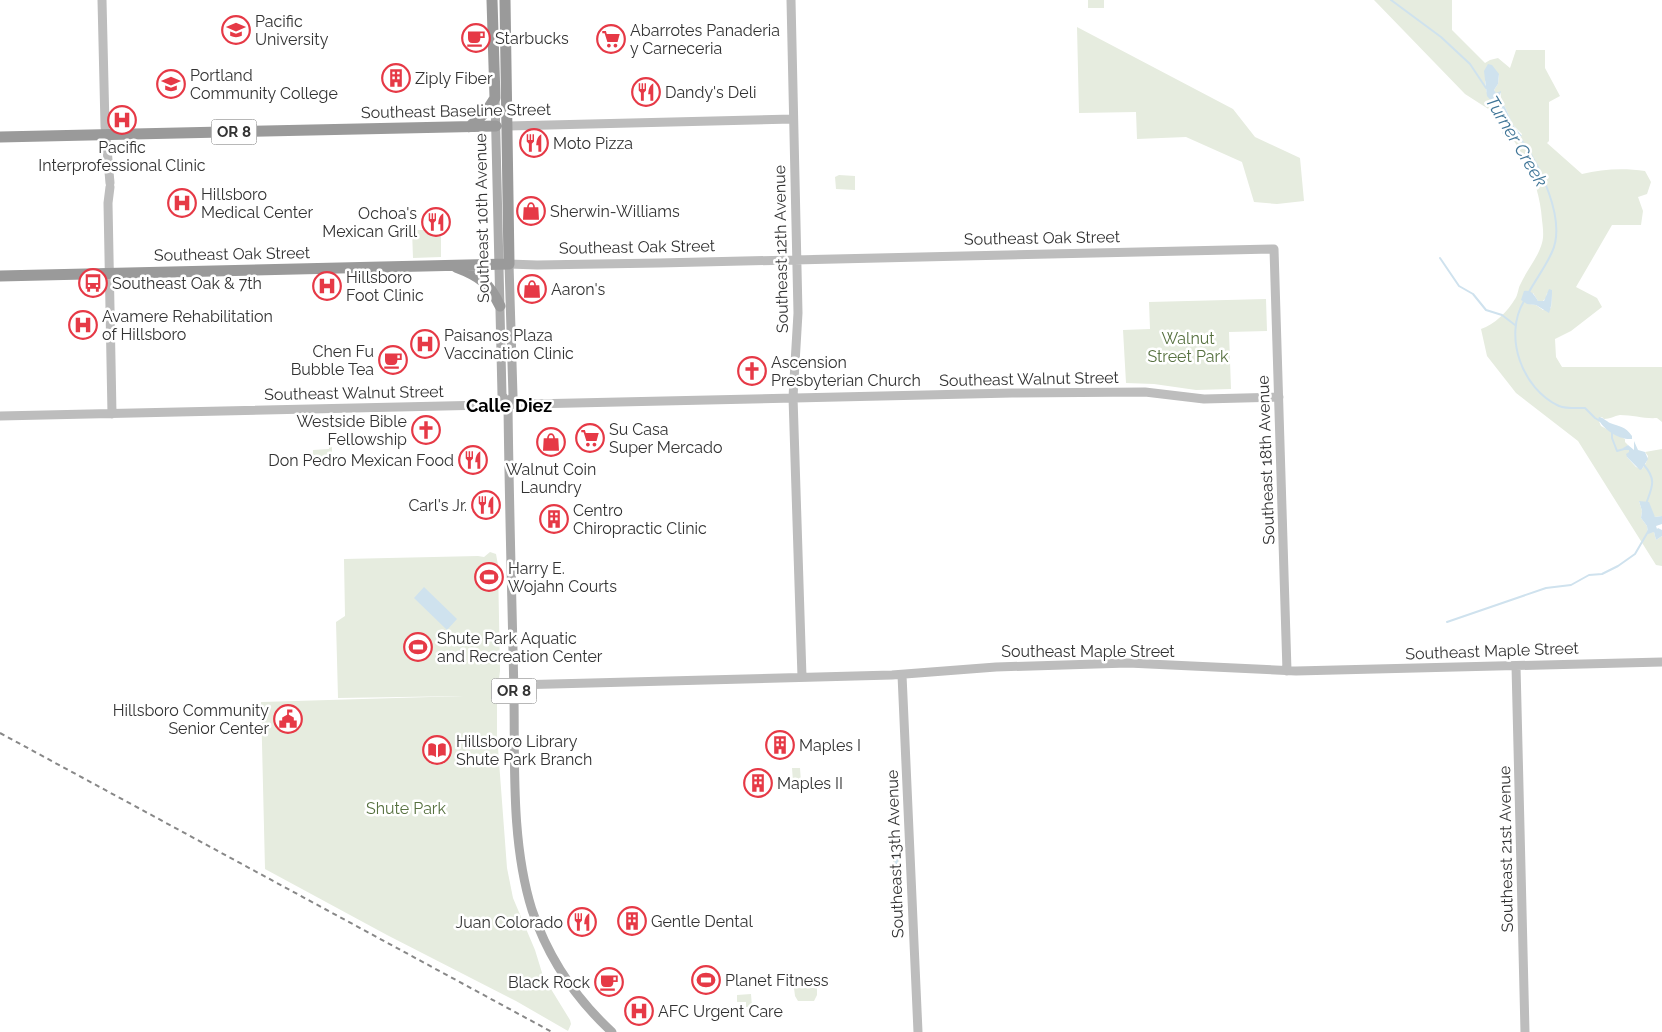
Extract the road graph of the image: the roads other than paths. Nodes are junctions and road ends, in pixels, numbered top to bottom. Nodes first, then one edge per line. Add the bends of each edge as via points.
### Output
1 (102, 0) edge
2 (492, 0) edge
3 (505, 0) edge
4 (791, 0) edge
5 (495, 98) junction
6 (793, 119) junction
7 (469, 126) junction
8 (502, 126) junction
9 (105, 134) junction
10 (0, 137) edge
11 (1274, 249) joint
12 (796, 260) junction
13 (504, 264) junction
14 (455, 266) junction
15 (110, 273) junction
16 (0, 276) edge
17 (500, 306) junction
18 (793, 397) junction
19 (1279, 397) junction
20 (508, 404) junction
21 (112, 414) junction
22 (0, 416) edge
23 (1662, 662) edge
24 (1516, 666) junction
25 (1287, 671) junction
26 (902, 675) junction
27 (802, 677) junction
28 (514, 685) junction
29 (612, 1032) edge
30 (918, 1032) edge
31 (1526, 1032) edge

1 - 9 street
2 - 5 highway, Southeast 10th Avenue
3 - 8 highway, Southeast 10th Avenue
4 - 6 street, Southeast 12th Avenue
5 - 7 highway via 480,118
5 - 8 main road, Southeast 10th Avenue
6 - 8 street, Southeast Baseline Street
6 - 12 street, Southeast 12th Avenue
7 - 8 highway, Southeast Baseline Street / OR 8
7 - 9 highway, Southeast Baseline Street / OR 8
8 - 13 highway, Southeast 10th Avenue / OR 8
9 - 10 highway, Southeast Baseline Street / OR 8
9 - 15 street via 110,185
11 - 12 street, Southeast Oak Street
11 - 19 street, Southeast 18th Avenue
12 - 13 street, Southeast Oak Street
12 - 18 street, Southeast 12th Avenue via 798,330
13 - 14 highway, Southeast Oak Street
13 - 17 main road, Southeast 10th Avenue / OR 8
13 - 20 main road, Southeast 10th Avenue / OR 8 via 513,396
14 - 15 highway, Southeast Oak Street
14 - 17 highway via 481,279 493,291
15 - 16 highway, Southeast Oak Street
15 - 21 street
17 - 20 main road, Southeast 10th Avenue / OR 8 via 502,395
18 - 19 street, Southeast Walnut Street via 1131,392 1204,399
18 - 20 street, Southeast Walnut Street
18 - 27 street, Southeast 12th Avenue
19 - 25 street, Southeast 18th Avenue
20 - 21 street, Southeast Walnut Street
20 - 28 main road, Southeast 10th Avenue / OR 8
21 - 22 street, Southeast Walnut Street
23 - 24 street, Southeast Maple Street
24 - 25 street, Southeast Maple Street
24 - 31 street, Southeast 21st Avenue
25 - 26 street, Southeast Maple Street via 1128,664 996,667
26 - 27 street, Southeast Maple Street
26 - 30 street, Southeast 13th Avenue
27 - 28 street, Southeast Maple Street
28 - 29 main road, Southeast 10th Avenue / OR 8 via 518,837 532,910 557,966 582,1002

